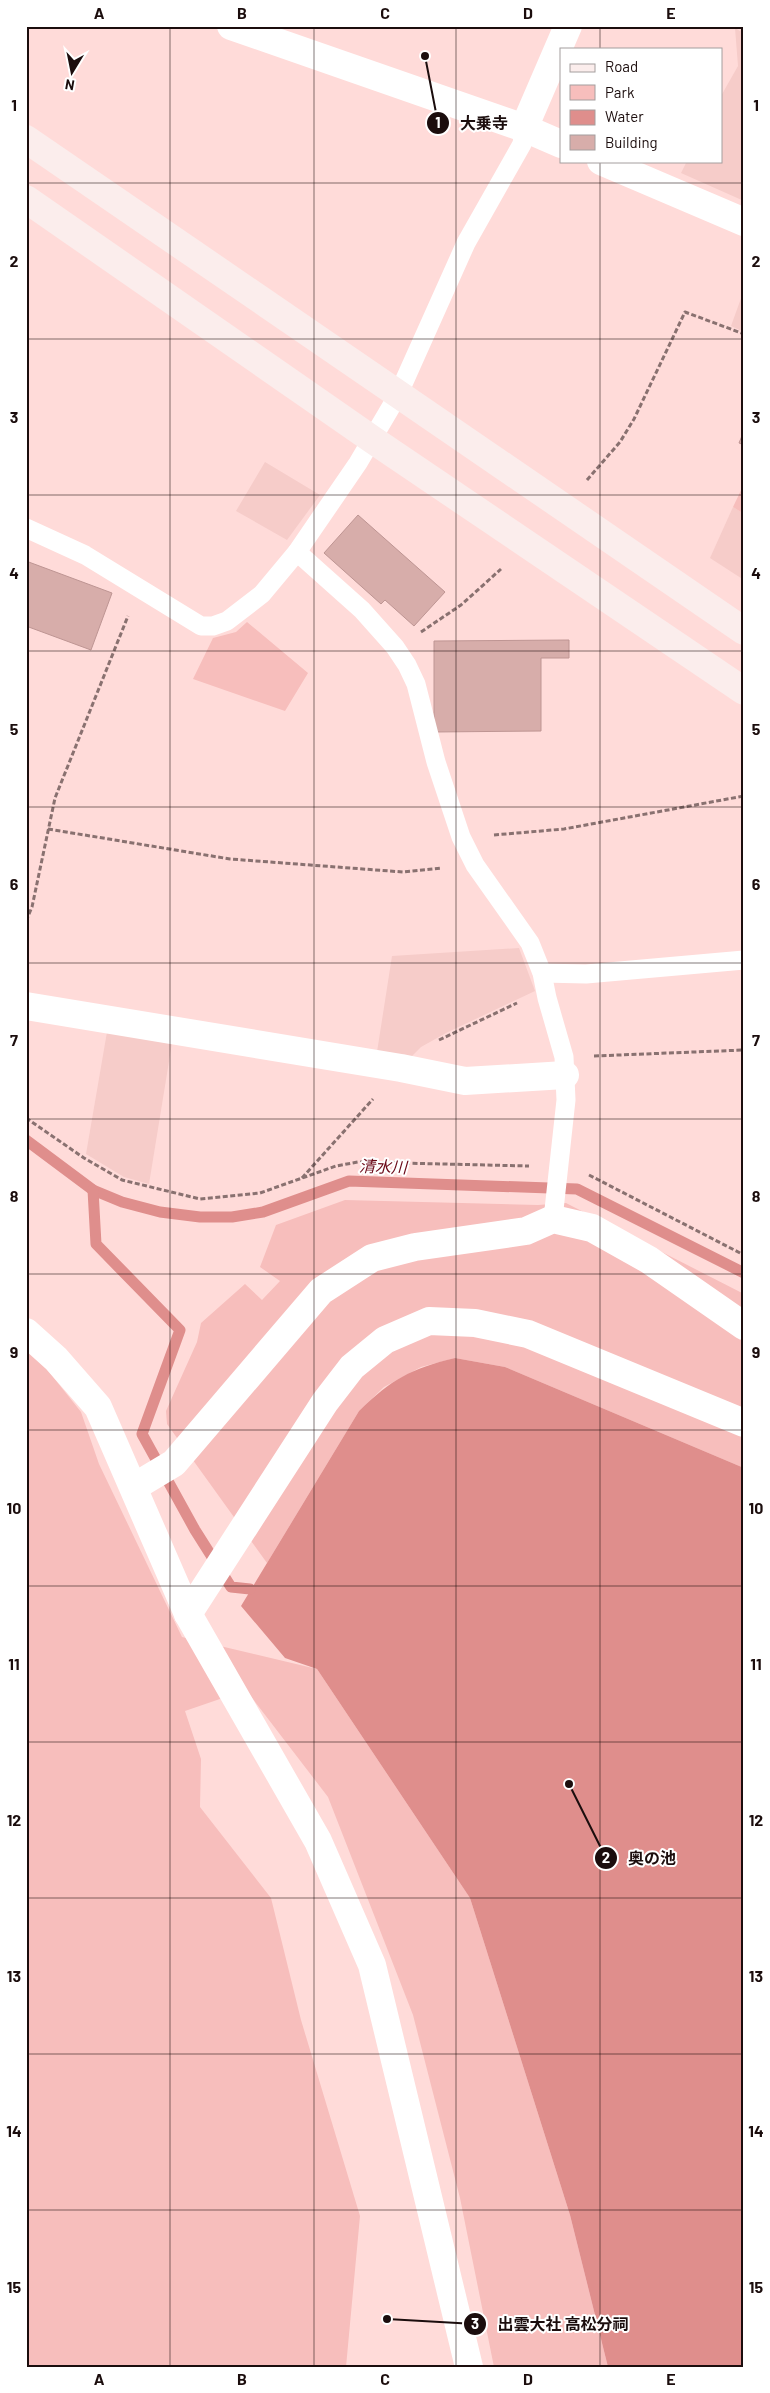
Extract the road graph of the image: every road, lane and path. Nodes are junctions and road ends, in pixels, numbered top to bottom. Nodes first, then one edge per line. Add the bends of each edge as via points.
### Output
1 (230, 26) edge
2 (568, 26) edge
3 (524, 128) junction
4 (26, 139) edge
5 (560, 144) edge
6 (604, 162) edge
7 (26, 199) edge
8 (744, 222) edge
9 (398, 395) junction
10 (373, 440) junction
11 (26, 528) edge
12 (297, 552) junction
13 (139, 587) junction
14 (744, 631) edge
15 (744, 691) edge
16 (744, 796) edge
17 (48, 829) junction
18 (461, 837) junction
19 (475, 865) junction
20 (26, 921) edge
21 (744, 960) edge
22 (542, 973) junction
23 (26, 1006) edge
24 (744, 1050) edge
25 (565, 1066) junction
26 (26, 1118) edge
27 (560, 1169) junction
28 (553, 1211) junction
29 (744, 1255) edge
30 (744, 1326) edge
31 (26, 1332) edge
32 (744, 1423) edge
33 (138, 1485) junction
34 (188, 1614) junction
35 (469, 2367) edge

1 - 3 street
2 - 3 street
3 - 5 street
3 - 9 lane via 522,144 466,243
4 - 9 street
6 - 8 street
7 - 10 street
9 - 10 lane
9 - 14 street
10 - 12 lane
10 - 15 street
11 - 13 lane via 85,555
12 - 13 lane via 262,594 235,616 213,626 201,626 191,621
12 - 18 lane via 362,610 407,665 416,684 436,762
13 - 17 path via 55,798
16 - 18 path via 564,829
17 - 19 path via 230,859 403,872
17 - 20 path via 32,907
18 - 19 lane
19 - 22 lane via 530,943
21 - 22 lane via 586,974
22 - 25 lane
23 - 25 street via 465,1081
24 - 25 path
25 - 27 lane via 566,1100
26 - 27 path via 122,1180 200,1199 260,1193 336,1166 358,1162
27 - 28 lane
27 - 29 path via 590,1176
28 - 30 street via 641,1255
28 - 33 street via 526,1231 415,1247 372,1258 321,1291 174,1464
31 - 33 street via 56,1359 98,1407
32 - 34 street via 528,1334 476,1323 429,1320 385,1340 352,1367 324,1402
33 - 34 street
34 - 35 street via 318,1841 372,1964

